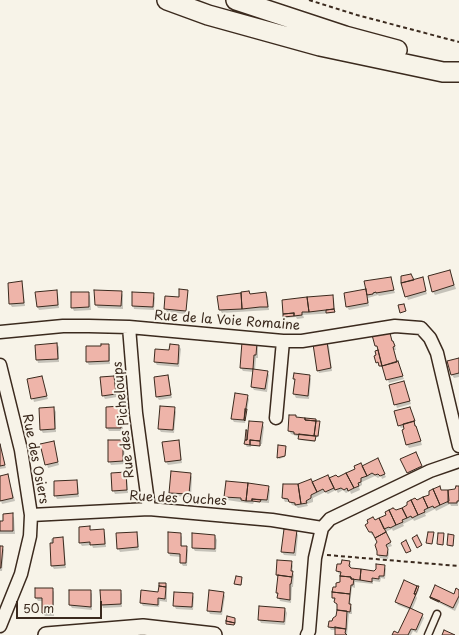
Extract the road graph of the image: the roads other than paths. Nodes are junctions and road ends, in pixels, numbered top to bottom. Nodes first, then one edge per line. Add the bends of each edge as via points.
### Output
1 (167, 0) edge
2 (236, 0) edge
3 (459, 65) edge
4 (459, 72) edge
5 (129, 327) junction
6 (0, 332) edge
7 (283, 341) junction
8 (0, 365) edge
9 (276, 418) dead end
10 (459, 446) edge
11 (459, 461) edge
12 (149, 509) junction
13 (31, 515) junction
14 (322, 528) junction
15 (437, 614) dead end
16 (0, 626) edge
17 (68, 634) edge
18 (46, 635) edge
19 (214, 635) edge
20 (307, 635) edge
21 (428, 635) edge

1 - 4 main road via 208,15 320,46 443,72
2 - 3 main road via 345,36
5 - 6 street, Rue de la Voie Romaine via 63,326
5 - 7 street, Rue de la Voie Romaine
5 - 12 street, Rue des Picheloups via 136,413
7 - 9 street
7 - 10 street, Rue de la Voie Romaine via 302,341 395,326 421,328 430,338 437,353
8 - 13 street, Rue des Osiers via 21,450
11 - 14 street via 430,471 348,510 330,519
12 - 13 street, Rue des Ouches
12 - 14 street, Rue des Ouches via 272,520
13 - 16 street, Rue des Osiers via 30,536 21,574
14 - 20 street via 316,554
15 - 21 lane
17 - 18 street
17 - 19 street via 143,627

